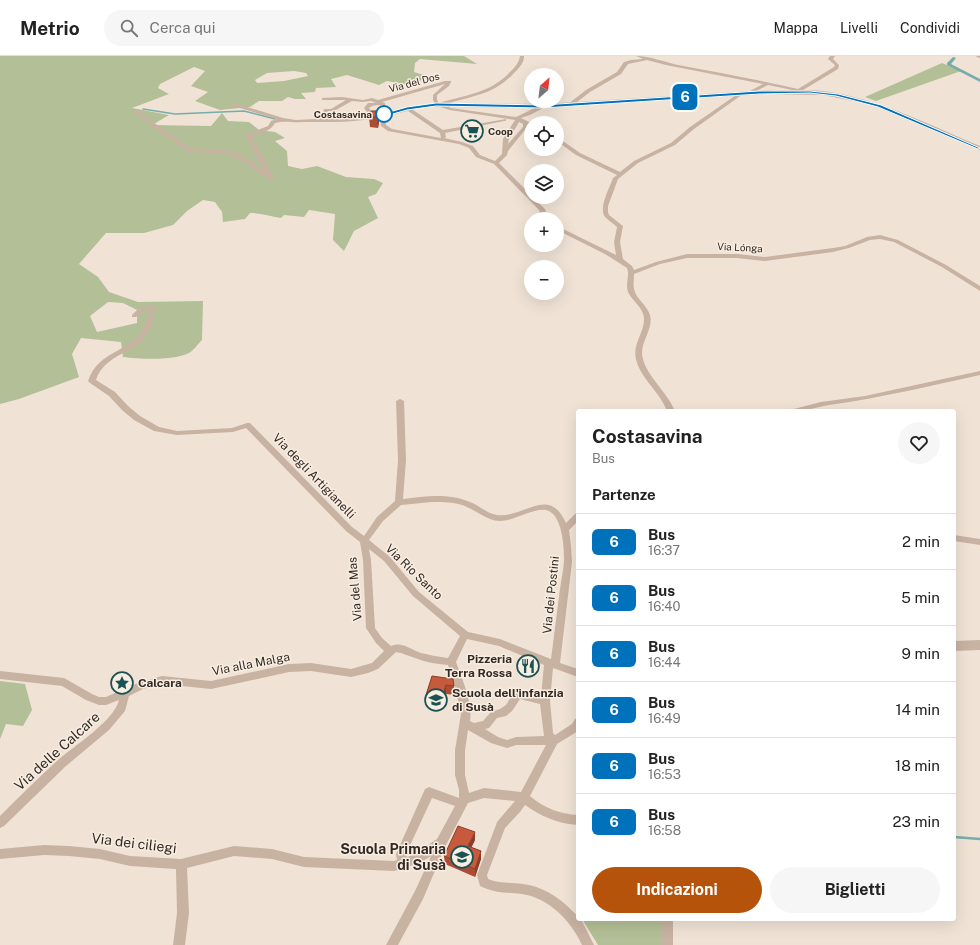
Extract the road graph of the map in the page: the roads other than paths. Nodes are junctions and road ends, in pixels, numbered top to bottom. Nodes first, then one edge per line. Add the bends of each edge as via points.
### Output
1 (522, 56) edge
2 (833, 56) edge
3 (639, 57) edge
4 (767, 83) junction
5 (803, 91) junction
6 (750, 93) junction
7 (741, 94) junction
8 (324, 99) dead end
9 (350, 100) junction
10 (379, 101) junction
11 (233, 103) dead end
12 (384, 105) junction
13 (438, 105) junction
14 (564, 105) edge
15 (570, 105) junction
16 (524, 106) edge
17 (407, 108) junction
18 (539, 108) edge
19 (134, 111) dead end
20 (392, 112) junction
21 (382, 115) junction
22 (418, 116) junction
23 (374, 117) junction
24 (283, 119) junction
25 (516, 119) junction
26 (318, 120) junction
27 (524, 122) edge
28 (524, 128) edge
29 (442, 132) junction
30 (442, 139) junction
31 (564, 144) edge
32 (980, 148) edge
33 (506, 150) junction
34 (496, 162) junction
35 (620, 174) junction
36 (543, 212) edge
37 (564, 232) edge
38 (620, 260) junction
39 (631, 273) junction
40 (980, 289) edge
41 (134, 316) dead end
42 (980, 373) edge
43 (400, 401) dead end
44 (670, 409) edge
45 (803, 409) edge
46 (399, 502) junction
47 (576, 518) edge
48 (565, 530) junction
49 (956, 538) edge
50 (365, 541) junction
51 (980, 542) edge
52 (465, 635) junction
53 (956, 646) edge
54 (980, 646) edge
55 (391, 650) junction
56 (451, 662) junction
57 (552, 663) junction
58 (576, 671) edge
59 (0, 675) edge
60 (125, 694) junction
61 (545, 701) junction
62 (470, 725) junction
63 (576, 727) edge
64 (553, 741) junction
65 (523, 797) junction
66 (463, 802) junction
67 (576, 820) edge
68 (0, 823) edge
69 (441, 843) junction
70 (2, 854) edge
71 (404, 862) junction
72 (181, 864) junction
73 (667, 921) edge
74 (179, 945) edge
75 (392, 945) edge
76 (588, 945) edge
77 (667, 945) edge

1 - 13 street via 522,60 512,73 489,91
2 - 5 street via 830,59 837,65 836,68
3 - 4 street
3 - 15 street via 626,63 619,73
4 - 5 street
4 - 6 street
5 - 6 street
5 - 32 street via 836,95 879,106
6 - 7 street
7 - 15 street
7 - 35 street via 673,144 636,162
8 - 9 street
9 - 10 street
9 - 26 street via 332,110 326,110
10 - 12 street
10 - 13 street, Via del Dos via 448,82 435,95
11 - 24 street
12 - 20 street
12 - 23 street via 370,104 366,108
13 - 16 street
13 - 17 street
13 - 22 street
13 - 25 street
14 - 15 street
17 - 20 street
17 - 22 street
18 - 25 street
19 - 24 street via 189,150 229,152 271,178 248,135 264,130 273,122
20 - 21 street
21 - 23 street
21 - 30 street via 384,126 390,130
22 - 29 street
23 - 26 street
24 - 26 street
25 - 27 street
25 - 29 street
25 - 33 street via 506,139
28 - 33 street
29 - 30 street
30 - 34 street via 470,147 478,156
31 - 35 street via 578,154
33 - 34 street via 503,157
34 - 36 street
35 - 38 street via 605,206 607,216 620,226 617,242
37 - 38 street
38 - 39 street via 630,267
39 - 40 street, Via Lónga via 687,256 765,259 840,248 874,237 896,241 944,266
39 - 44 street via 631,293 646,312 648,319 638,358
41 - 50 street, Via degli Artigianelli via 142,308 152,308 147,331 132,345 99,366 93,374 92,382 112,394 137,418 157,429 177,433 233,430 247,425 349,529
42 - 45 street
43 - 46 street via 402,460
46 - 48 street, Via dei Postini via 454,500 497,518 511,517 546,507 556,512
46 - 50 street via 380,519
47 - 48 street
48 - 57 street, Via dei Postini via 568,558
49 - 51 street
50 - 52 street, Via Rio Santo via 387,560 416,594
50 - 55 street, Via del Mas via 363,546 367,560 371,628 386,648
52 - 56 street
52 - 57 street, Via Rio Santo via 500,643
53 - 54 street
55 - 56 street via 405,649 416,655
55 - 60 street, Via alla Malga via 375,666 351,673 311,667 289,668 211,685 162,680
56 - 62 street
57 - 58 street, Via Rio Santo
57 - 61 street, Via dei Postini
59 - 60 street, Via alla Malga via 64,682 99,701
60 - 68 street, Via delle Calcare via 122,708 106,727 62,764
61 - 62 street via 517,695 509,708 494,715 486,725
61 - 64 street, Via dei Postini via 548,734
62 - 64 street via 506,744 529,740
62 - 66 street via 460,750
63 - 64 street
64 - 65 street
65 - 66 street via 484,793
65 - 67 street via 551,814
65 - 76 street via 516,809 501,824 482,876 484,882 494,888 536,892 556,903 571,919
66 - 69 street, Via dei ciliegi
66 - 71 street via 429,792 401,854
69 - 71 street, Via dei ciliegi via 416,859
69 - 75 street via 432,869
70 - 72 street, Via dei ciliegi via 44,850 69,851 100,854 130,861
71 - 72 street, Via dei ciliegi via 394,866 331,864 304,862 272,854 234,851
72 - 74 street via 182,913
73 - 77 street

